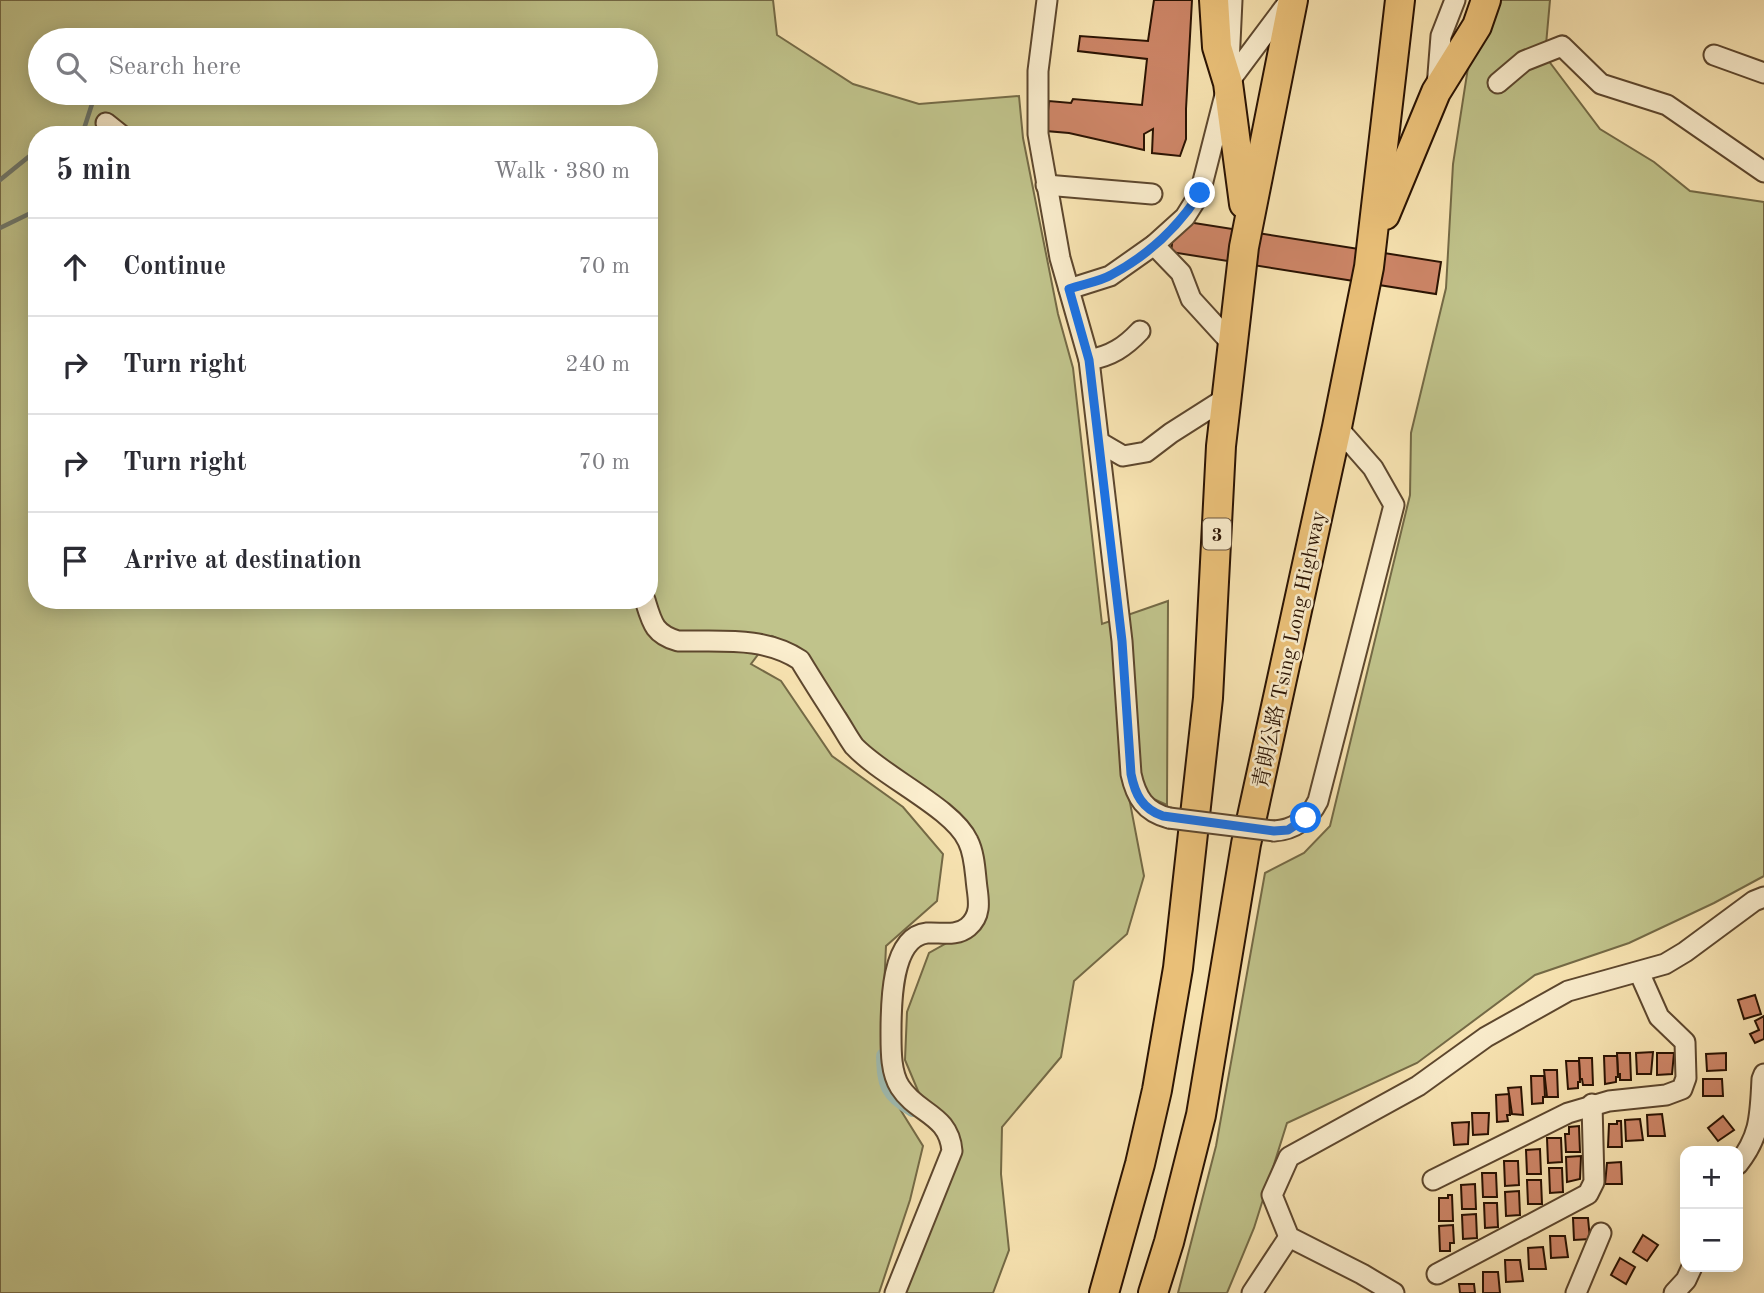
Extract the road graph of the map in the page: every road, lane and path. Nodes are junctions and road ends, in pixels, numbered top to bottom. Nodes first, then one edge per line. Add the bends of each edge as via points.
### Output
1 (1047, 0) edge
2 (1214, 0) edge
3 (1232, 0) edge
4 (1292, 0) edge
5 (1400, 0) edge
6 (1455, 0) edge
7 (1486, 0) edge
8 (1714, 55) dead end
9 (1764, 73) edge
10 (1228, 83) junction
11 (1498, 83) dead end
12 (1436, 92) junction
13 (1764, 172) edge
14 (1046, 185) junction
15 (1152, 194) dead end
16 (1247, 227) junction
17 (1373, 245) junction
18 (1154, 246) junction
19 (1069, 289) junction
20 (1140, 331) dead end
21 (1233, 345) junction
22 (1089, 360) junction
23 (1226, 398) junction
24 (1337, 427) junction
25 (1098, 442) junction
26 (648, 609) edge
27 (1764, 897) edge
28 (1639, 972) junction
29 (1764, 1074) edge
30 (1592, 1104) junction
31 (1743, 1156) edge
32 (1433, 1180) dead end
33 (1601, 1233) dead end
34 (1289, 1237) junction
35 (1690, 1272) edge
36 (1437, 1274) dead end
37 (895, 1293) edge
38 (1104, 1293) edge
39 (1153, 1293) edge
40 (1252, 1293) edge
41 (1394, 1293) edge
42 (1576, 1293) edge
43 (1674, 1293) edge

1 - 14 street via 1038,71 1038,134
2 - 10 highway via 1217,47
3 - 10 street
4 - 10 street
4 - 16 highway, 3
5 - 17 highway, 青朗公路 Tsing Long Highway
6 - 12 street via 1441,36
7 - 12 highway via 1476,26
8 - 9 street
10 - 16 highway
10 - 18 street via 1200,193 1185,216
11 - 13 street via 1524,61 1562,46 1601,84 1667,105
12 - 17 highway
14 - 15 street
14 - 19 street
16 - 21 highway, 3
17 - 24 highway, 青朗公路 Tsing Long Highway
18 - 19 street via 1110,276
18 - 21 street via 1181,273 1191,299
19 - 22 street
20 - 22 street via 1125,347 1105,358
21 - 23 highway, 3
22 - 25 street
23 - 25 street via 1146,452 1123,456
23 - 38 highway, 3 via 1208,698 1178,968 1157,1090
24 - 25 street, bridge via 1373,468 1394,505 1318,801 1301,822 1274,831 1169,818 1145,806 1135,791
24 - 39 highway, 青朗公路 Tsing Long Highway via 1246,844 1201,1115
26 - 37 street via 652,624 665,637 762,643 800,660 853,745 881,771 951,819 971,848 979,903 975,919 961,932 924,933 913,938 905,946 895,974 891,1036 896,1079 910,1099 947,1130 952,1151
27 - 28 street via 1665,964
28 - 30 street via 1659,1017 1685,1042 1685,1084 1675,1093
28 - 34 street via 1568,991 1486,1037 1418,1086 1289,1157 1272,1195
29 - 31 street via 1754,1140
30 - 32 street
30 - 36 street via 1592,1189
33 - 42 street
34 - 40 street
34 - 41 street
35 - 43 street

